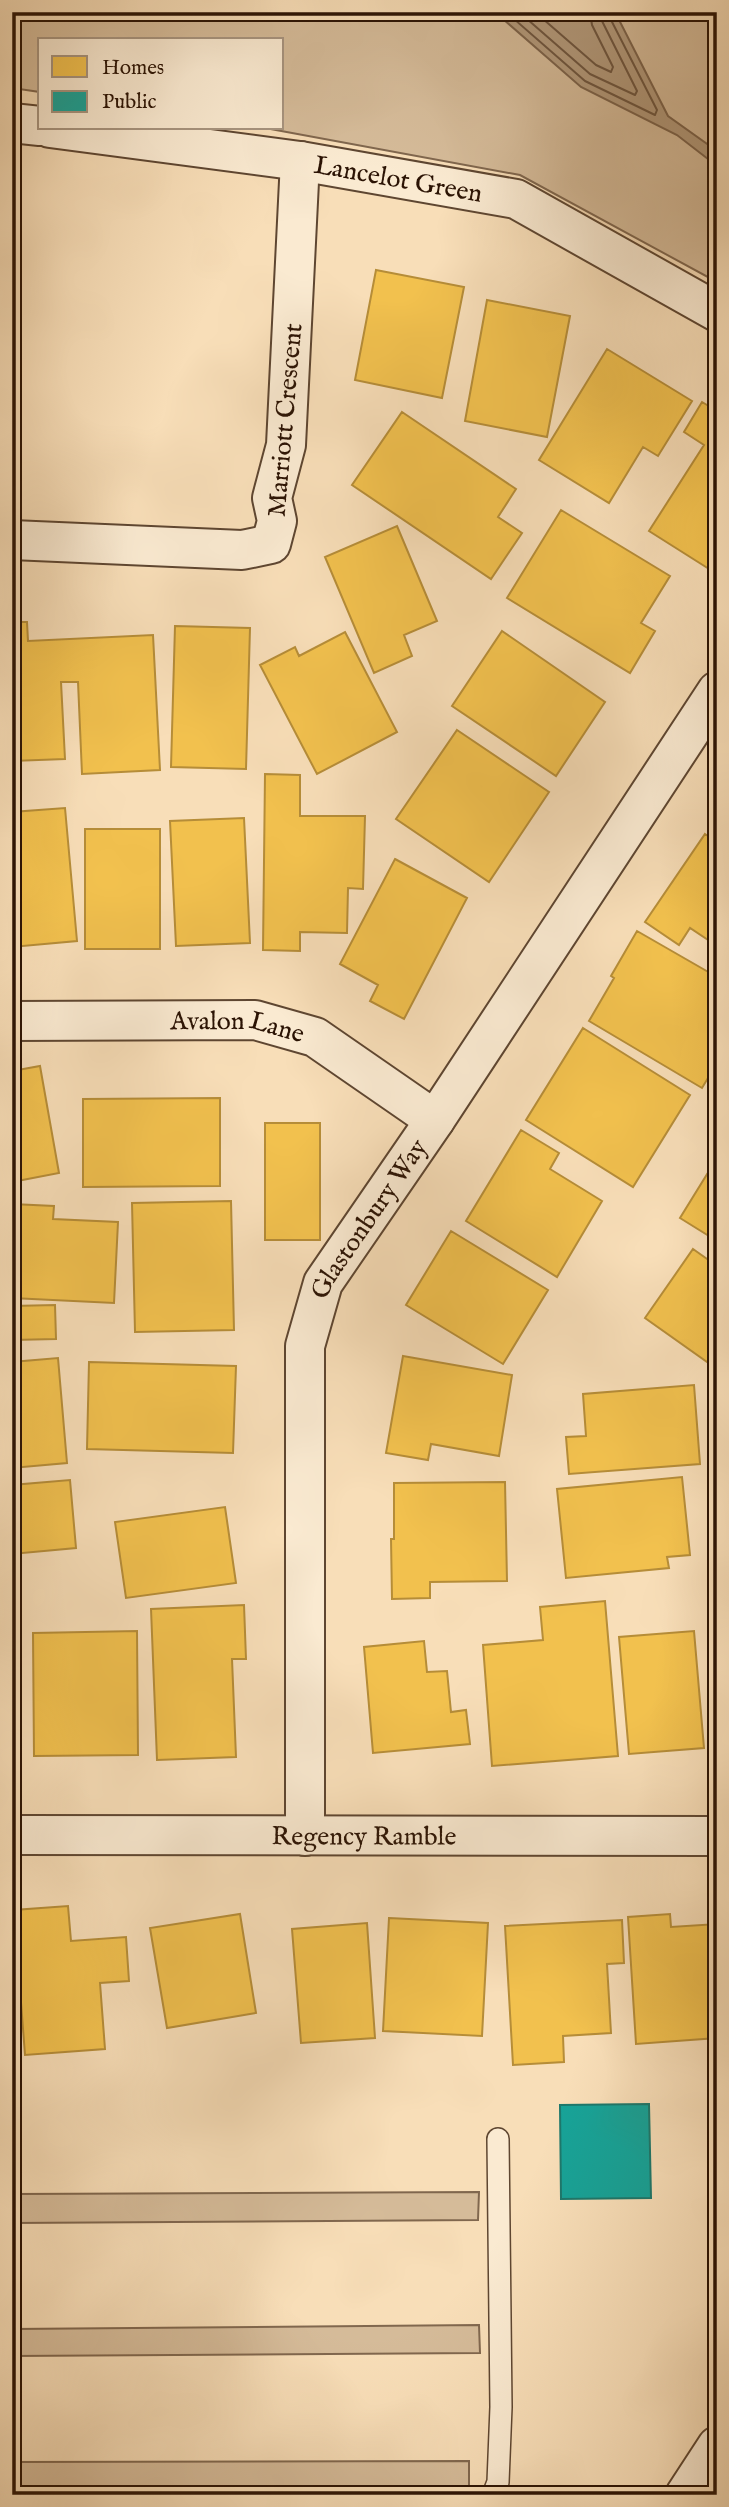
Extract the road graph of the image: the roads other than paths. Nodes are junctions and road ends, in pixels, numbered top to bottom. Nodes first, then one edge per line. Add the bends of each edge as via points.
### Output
1 (12, 123) edge
2 (38, 126) edge
3 (65, 130) edge
4 (300, 161) junction
5 (717, 312) edge
6 (12, 540) edge
7 (717, 691) edge
8 (12, 1021) edge
9 (435, 1120) junction
10 (12, 1835) edge
11 (305, 1836) junction
12 (717, 1836) edge
13 (498, 2139) dead end
14 (717, 2446) edge
15 (493, 2495) edge
16 (685, 2495) edge

1 - 2 street
3 - 4 street, Lancelot Green
4 - 5 street, Lancelot Green via 516,198
4 - 6 street, Marriott Crescent via 286,445 272,498 277,521 271,544 242,550
7 - 9 street, Glastonbury Way
8 - 9 street, Avalon Lane via 256,1020 315,1037
9 - 11 street, Glastonbury Way via 323,1283 305,1346
10 - 11 street, Regency Ramble
11 - 12 street, Regency Ramble
13 - 15 lane via 501,2407 498,2482
14 - 16 street

